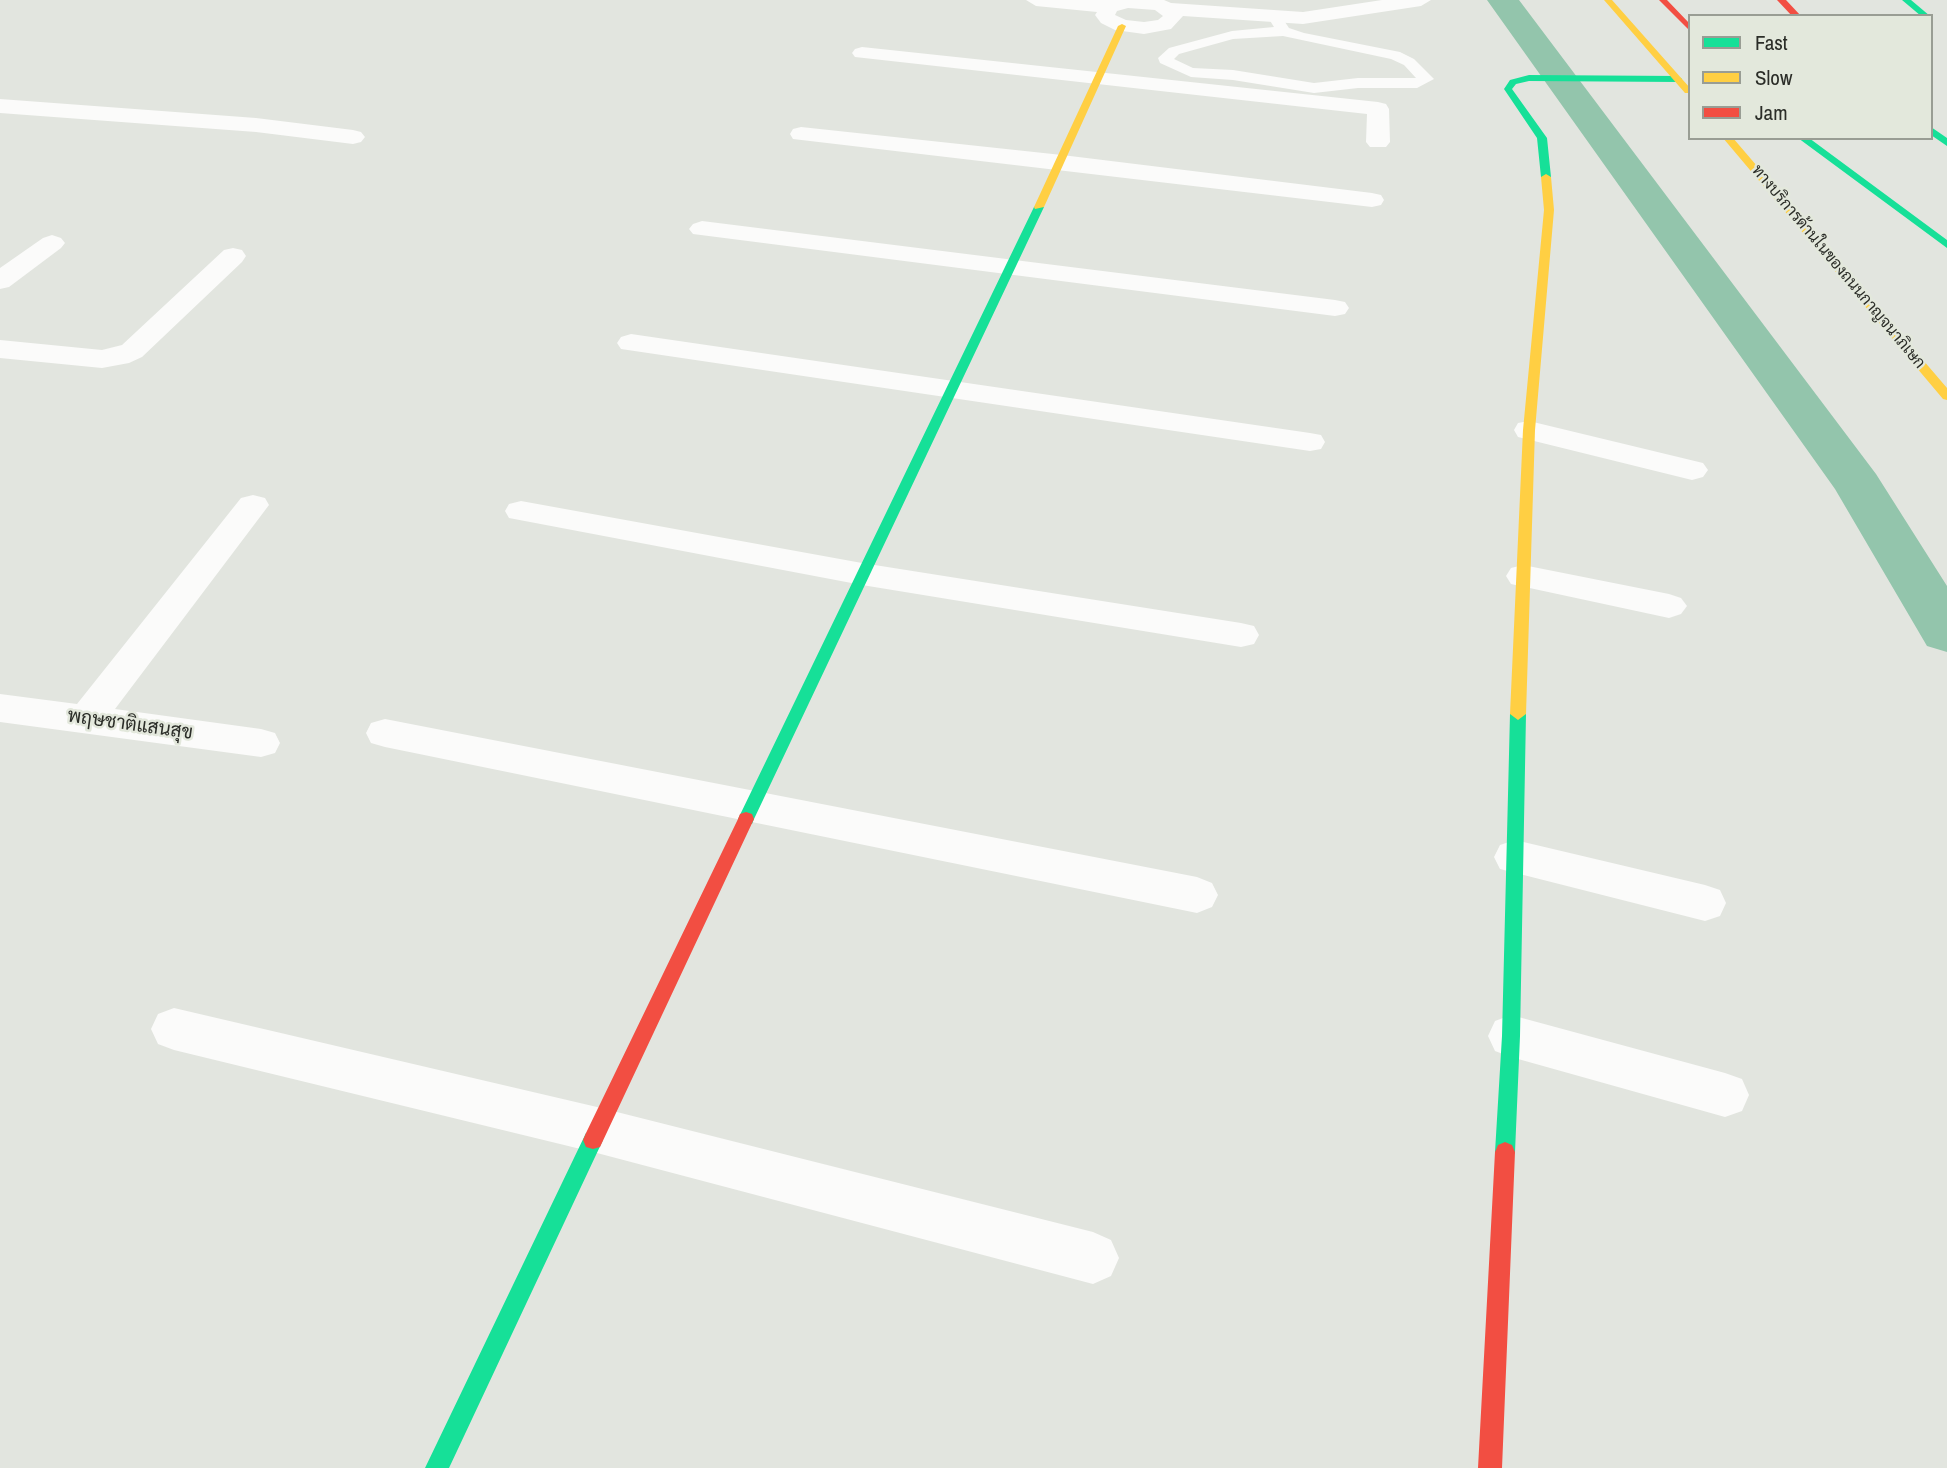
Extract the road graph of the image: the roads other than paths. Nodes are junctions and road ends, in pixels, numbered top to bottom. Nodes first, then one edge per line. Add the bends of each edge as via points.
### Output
1 (1036, 0) edge
2 (1422, 0) edge
3 (1608, 0) edge
4 (1663, 0) edge
5 (1781, 0) edge
6 (1906, 0) edge
7 (1110, 7) junction
8 (1168, 9) junction
9 (1795, 14) edge
10 (1924, 14) edge
11 (1279, 23) junction
12 (1122, 26) junction
13 (1688, 27) edge
14 (862, 53) dead end
15 (1100, 78) junction
16 (1678, 79) junction
17 (1688, 91) edge
18 (0, 106) edge
19 (1933, 132) edge
20 (801, 134) dead end
21 (353, 137) dead end
22 (1730, 140) edge
23 (1806, 140) edge
24 (1378, 142) dead end
25 (1947, 143) edge
26 (1062, 162) junction
27 (1372, 200) dead end
28 (702, 229) dead end
29 (52, 243) dead end
30 (1947, 245) edge
31 (233, 256) dead end
32 (1008, 268) junction
33 (0, 281) edge
34 (1335, 308) dead end
35 (631, 343) dead end
36 (0, 349) edge
37 (950, 391) junction
38 (1947, 396) edge
39 (1529, 430) junction
40 (1310, 442) dead end
41 (1692, 470) dead end
42 (253, 505) dead end
43 (520, 510) dead end
44 (862, 574) junction
45 (1523, 576) junction
46 (1669, 606) dead end
47 (1241, 635) dead end
48 (0, 708) edge
49 (87, 719) junction
50 (385, 733) dead end
51 (261, 743) dead end
52 (753, 805) junction
53 (1515, 858) junction
54 (1197, 895) dead end
55 (1704, 903) dead end
56 (174, 1029) dead end
57 (1511, 1036) junction
58 (1725, 1095) dead end
59 (597, 1130) junction
60 (1094, 1258) dead end
61 (437, 1468) edge
62 (1490, 1468) edge

1 - 7 street
2 - 11 street
3 - 16 main road
4 - 13 main road
5 - 9 main road
6 - 10 main road
7 - 8 street via 1139,2
7 - 12 street via 1105,15
8 - 11 street
8 - 12 street via 1173,17 1164,25
11 - 11 lane via 1301,37 1395,55 1426,79 1314,88 1191,72 1168,64 1166,58 1174,51
12 - 15 main road
14 - 15 street
15 - 24 street via 1378,109
15 - 26 main road
16 - 17 main road
16 - 39 main road via 1529,78 1513,82 1508,89 1542,138 1549,210
18 - 21 street
19 - 25 main road
20 - 26 street
22 - 38 main road, ทางบริการด้านในของถนนกาญจนาภิเษก
23 - 30 main road
26 - 27 street
26 - 32 main road
28 - 32 street
29 - 33 street
31 - 36 street via 132,351 119,357
32 - 34 street
32 - 37 main road
35 - 37 street
37 - 40 street
37 - 44 main road
39 - 41 street
39 - 45 main road
42 - 49 street
43 - 44 street
44 - 47 street
44 - 52 main road
45 - 46 street
45 - 53 main road
48 - 49 street, พฤษชาติแสนสุข
49 - 51 street, พฤษชาติแสนสุข
50 - 52 street
52 - 54 street
52 - 59 main road
53 - 55 street
53 - 57 main road
56 - 59 street
57 - 58 street
57 - 62 main road
59 - 60 street
59 - 61 main road

